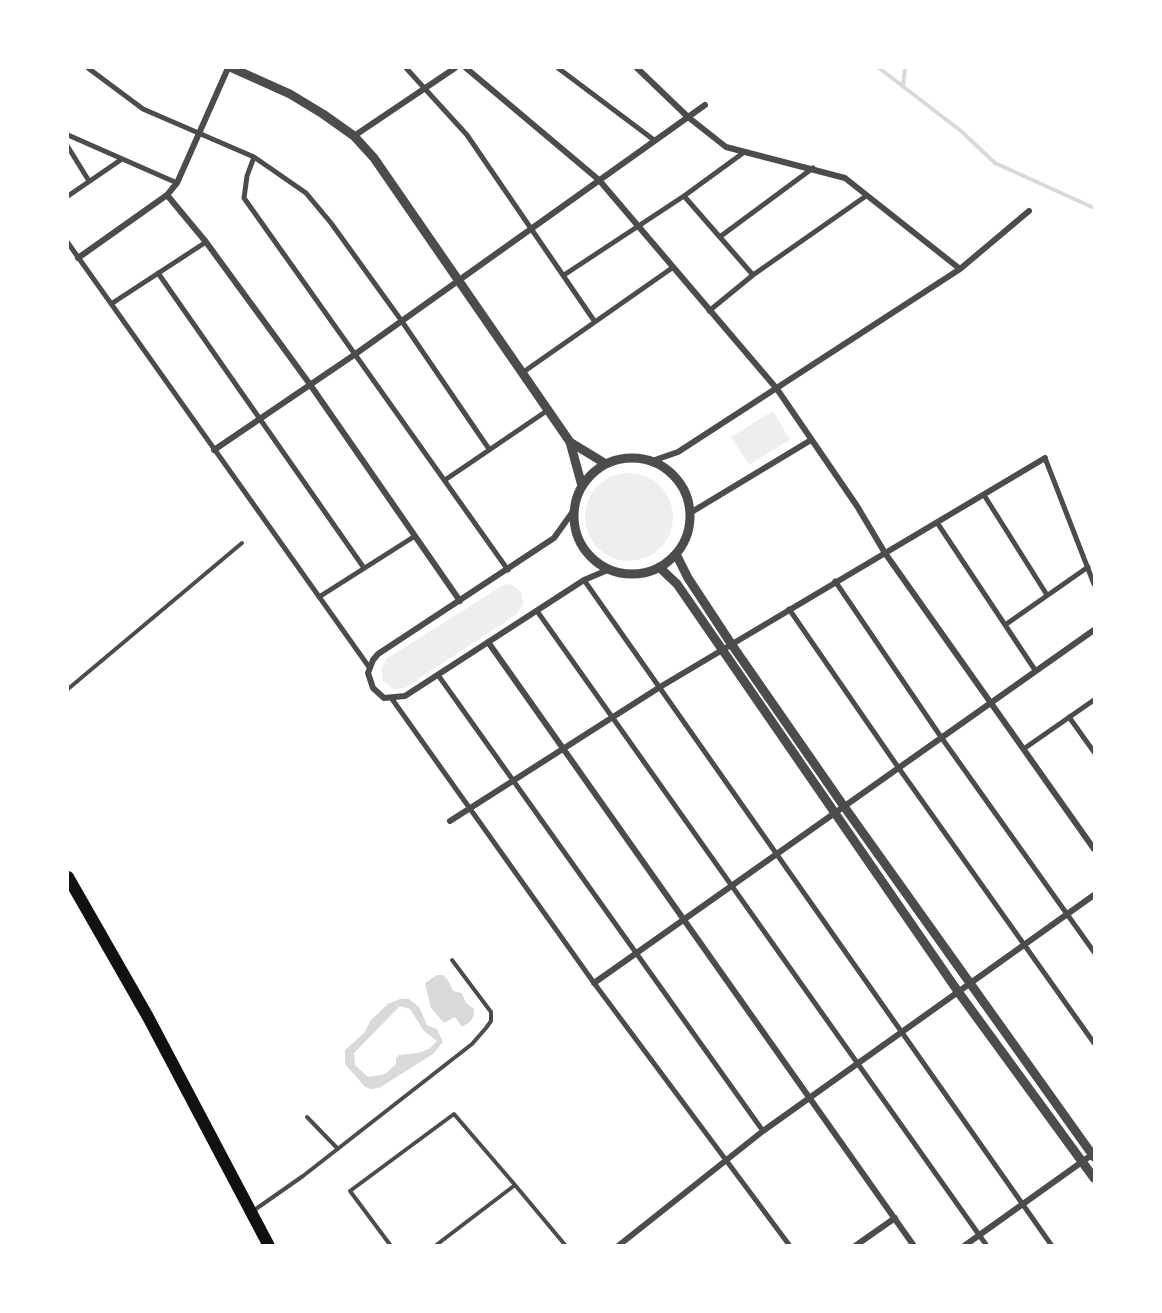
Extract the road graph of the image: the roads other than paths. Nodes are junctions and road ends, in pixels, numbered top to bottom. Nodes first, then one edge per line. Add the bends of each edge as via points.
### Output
1 (88, 68) edge
2 (230, 68) edge
3 (406, 68) edge
4 (455, 68) edge
5 (466, 68) edge
6 (558, 68) edge
7 (637, 68) edge
8 (425, 87) junction
9 (705, 105) dead end
10 (688, 117) junction
11 (198, 134) junction
12 (68, 135) edge
13 (354, 136) junction
14 (654, 140) junction
15 (68, 147) edge
16 (743, 153) junction
17 (254, 157) junction
18 (122, 159) junction
19 (813, 168) junction
20 (599, 180) junction
21 (89, 181) junction
22 (177, 183) junction
23 (167, 195) junction
24 (68, 196) edge
25 (684, 196) junction
26 (866, 196) junction
27 (1029, 211) dead end
28 (531, 227) junction
29 (637, 227) junction
30 (721, 236) junction
31 (206, 242) junction
32 (68, 243) edge
33 (78, 258) junction
34 (672, 268) junction
35 (960, 269) junction
36 (158, 273) junction
37 (564, 275) junction
38 (753, 275) junction
39 (457, 279) junction
40 (111, 304) junction
41 (709, 311) junction
42 (401, 320) junction
43 (596, 321) junction
44 (354, 355) junction
45 (522, 373) junction
46 (309, 383) junction
47 (777, 389) junction
48 (548, 410) junction
49 (260, 417) junction
50 (812, 440) junction
51 (570, 442) junction
52 (489, 449) junction
53 (214, 450) junction
54 (1045, 458) joint
55 (652, 461) junction
56 (606, 464) junction
57 (446, 480) junction
58 (582, 486) junction
59 (984, 495) junction
60 (574, 510) junction
61 (690, 513) junction
62 (938, 524) junction
63 (415, 536) junction
64 (242, 543) dead end
65 (885, 553) junction
66 (675, 554) junction
67 (659, 567) junction
68 (1088, 567) junction
69 (364, 568) junction
70 (610, 569) junction
71 (508, 570) junction
72 (584, 580) junction
73 (835, 580) junction
74 (1095, 584) edge
75 (1047, 595) junction
76 (319, 597) junction
77 (460, 601) junction
78 (789, 609) junction
79 (537, 611) junction
80 (1005, 625) junction
81 (1095, 630) edge
82 (488, 642) junction
83 (732, 645) junction
84 (722, 651) junction
85 (369, 667) junction
86 (1035, 670) junction
87 (438, 675) junction
88 (660, 687) junction
89 (68, 689) edge
90 (392, 699) junction
91 (1095, 700) edge
92 (990, 702) junction
93 (614, 716) junction
94 (1069, 717) junction
95 (941, 737) junction
96 (564, 747) junction
97 (1024, 748) junction
98 (1095, 752) edge
99 (898, 767) junction
100 (514, 780) junction
101 (843, 805) junction
102 (470, 808) junction
103 (833, 812) junction
104 (450, 820) dead end
105 (1095, 849) edge
106 (775, 854) junction
107 (68, 877) edge
108 (731, 885) junction
109 (1095, 895) edge
110 (1068, 915) junction
111 (684, 918) junction
112 (1026, 946) junction
113 (636, 952) junction
114 (1095, 952) edge
115 (452, 960) dead end
116 (594, 983) junction
117 (970, 985) junction
118 (959, 993) junction
119 (903, 1032) junction
120 (1095, 1043) edge
121 (859, 1063) junction
122 (810, 1097) junction
123 (307, 1117) dead end
124 (763, 1131) junction
125 (338, 1149) junction
126 (1094, 1155) edge
127 (726, 1159) junction
128 (1082, 1163) junction
129 (1095, 1178) edge
130 (514, 1185) junction
131 (1023, 1205) junction
132 (252, 1211) junction
133 (895, 1218) junction
134 (980, 1235) junction
135 (387, 1240) junction
136 (269, 1245) edge
137 (381, 1245) edge
138 (391, 1245) edge
139 (435, 1245) edge
140 (566, 1245) edge
141 (618, 1245) edge
142 (790, 1245) edge
143 (855, 1245) edge
144 (914, 1245) edge
145 (964, 1245) edge
146 (987, 1245) edge
147 (1052, 1245) edge

1 - 11 street via 143,109
2 - 11 street
2 - 13 street via 290,94
3 - 8 street
4 - 8 street
5 - 20 street
6 - 14 street
7 - 10 street
8 - 13 street
8 - 28 street via 467,135
9 - 10 street
10 - 14 street
10 - 16 street via 726,147
11 - 17 street
11 - 22 street
12 - 18 street
13 - 39 street via 374,158
14 - 20 street
15 - 21 street
16 - 19 street
16 - 25 street
17 - 42 street via 306,193
17 - 44 street via 244,198
18 - 21 street
18 - 22 street
19 - 26 street via 845,178
19 - 30 street
20 - 28 street
20 - 29 street
21 - 24 street
22 - 23 street
23 - 31 street
23 - 33 street
25 - 29 street
25 - 30 street
26 - 35 street
26 - 38 street
27 - 35 street
28 - 37 street
28 - 39 street
29 - 34 street
29 - 37 street
30 - 38 street
31 - 36 street
31 - 46 street
32 - 33 street
33 - 40 street
34 - 41 street
34 - 43 street
35 - 47 street
36 - 40 street
36 - 49 street
37 - 43 street
38 - 41 street
39 - 42 street
39 - 45 street
40 - 53 street
41 - 47 street
42 - 44 street
42 - 52 street
43 - 45 street
44 - 46 street
44 - 57 street
45 - 48 street
46 - 49 street
46 - 63 street
47 - 50 street
47 - 55 street via 678,452
48 - 51 street
48 - 52 street
49 - 53 street
49 - 69 street
50 - 61 street
50 - 65 street
51 - 56 street
51 - 58 street
52 - 57 street
53 - 76 street
54 - 59 street
54 - 68 street
55 - 56 street via 637,458
55 - 61 street via 675,476
56 - 58 street
57 - 71 street
58 - 60 street
59 - 62 street
59 - 75 street
60 - 70 street via 582,546
60 - 71 street via 554,538
61 - 66 street via 684,542
62 - 65 street
62 - 80 street
63 - 69 street
63 - 77 street
64 - 89 lane
65 - 73 street
65 - 92 street
66 - 67 street
66 - 83 street
67 - 70 street via 635,573
67 - 84 street via 677,584
68 - 74 street
68 - 75 street
69 - 76 street
70 - 72 street
71 - 77 street
72 - 79 street
72 - 88 street
73 - 78 street
73 - 95 street
75 - 80 street
76 - 85 street
77 - 85 street via 378,654
78 - 83 street
78 - 99 street
79 - 82 street
79 - 93 street
80 - 86 street
81 - 86 street
82 - 87 street
82 - 96 street
83 - 84 street
83 - 101 street
84 - 88 street
84 - 103 street
85 - 90 street via 373,688 384,698
86 - 92 street
87 - 90 street via 405,696
87 - 100 street
88 - 93 street
88 - 106 street
90 - 102 street
91 - 94 street
92 - 95 street
92 - 97 street
93 - 96 street
93 - 108 street
94 - 97 street
94 - 98 street
95 - 99 street
95 - 110 street
96 - 100 street
96 - 111 street
97 - 105 street
99 - 101 street
99 - 112 street
100 - 102 street
100 - 113 street
101 - 103 street
101 - 117 street
102 - 104 street
102 - 116 street
103 - 106 street
103 - 118 street
106 - 108 street
106 - 119 street
107 - 132 main road
108 - 111 street
108 - 121 street
109 - 110 street
110 - 112 street
110 - 114 street
111 - 113 street
111 - 122 street
112 - 117 street
112 - 120 street
113 - 116 street
113 - 124 street
115 - 125 lane via 488,1005 491,1021 471,1044
116 - 127 street
117 - 118 street
117 - 126 street
118 - 119 street
118 - 128 street
119 - 121 street
119 - 131 street
121 - 122 street
121 - 134 street
122 - 124 street
122 - 133 street
123 - 125 lane
124 - 127 street
125 - 132 lane
126 - 128 street
127 - 141 street
127 - 142 street
128 - 129 street
128 - 131 street
130 - 135 lane via 454,1114 350,1191
130 - 139 lane
130 - 140 lane
131 - 134 street
131 - 147 street
132 - 136 main road
133 - 143 street
133 - 144 street
134 - 145 street
134 - 146 street
135 - 137 lane
135 - 138 lane

